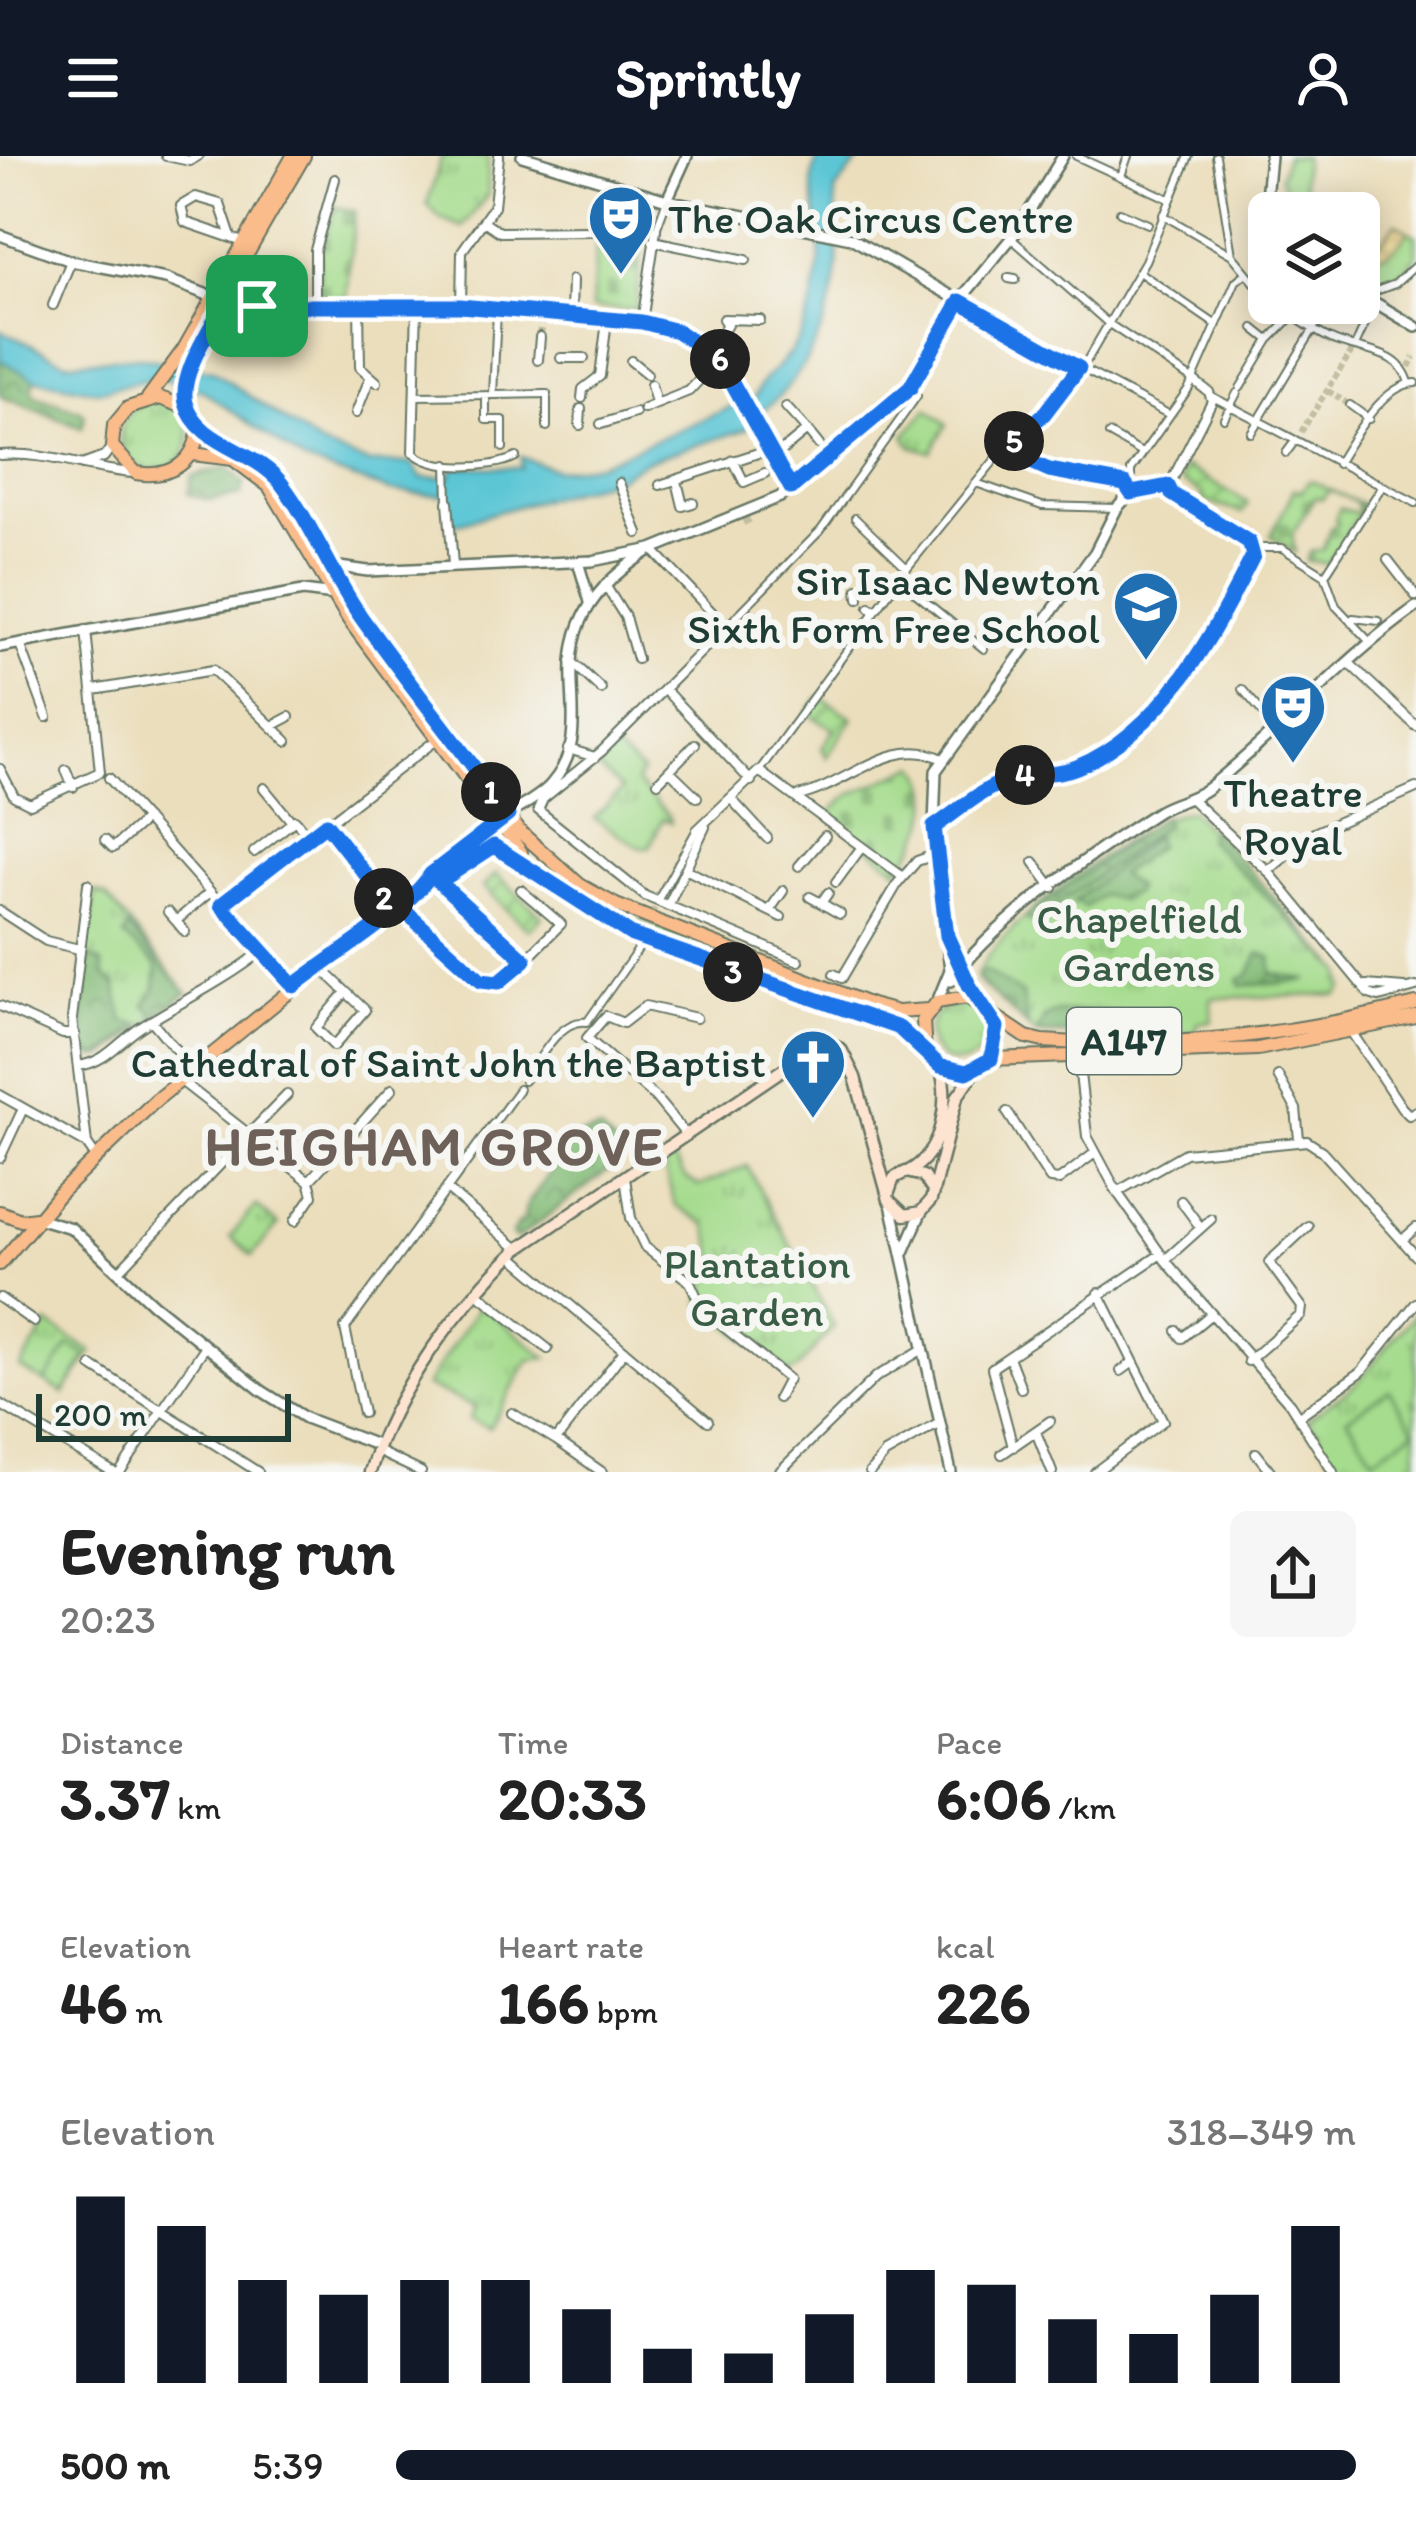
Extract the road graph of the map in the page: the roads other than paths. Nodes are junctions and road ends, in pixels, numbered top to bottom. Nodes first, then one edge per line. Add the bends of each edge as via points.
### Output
1 (166, 156) edge
2 (199, 156) edge
3 (293, 156) edge
4 (304, 156) edge
5 (499, 156) edge
6 (522, 156) edge
7 (687, 156) edge
8 (1064, 156) edge
9 (1076, 156) edge
10 (1128, 156) edge
11 (1190, 156) edge
12 (1216, 156) edge
13 (1270, 156) edge
14 (1120, 176) junction
15 (335, 178) dead end
16 (1270, 192) edge
17 (1169, 199) junction
18 (668, 200) junction
19 (1120, 212) dead end
20 (1163, 214) junction
21 (485, 222) junction
22 (1153, 227) junction
23 (656, 230) joint
24 (591, 231) dead end
25 (230, 234) junction
26 (0, 236) edge
27 (1012, 239) junction
28 (653, 241) junction
29 (244, 243) junction
30 (1232, 255) junction
31 (746, 260) dead end
32 (71, 261) junction
33 (1416, 265) edge
34 (1139, 272) junction
35 (1245, 274) junction
36 (1248, 277) edge
37 (236, 279) junction
38 (572, 280) dead end
39 (963, 297) junction
40 (1380, 300) edge
41 (216, 303) junction
42 (359, 303) junction
43 (417, 304) junction
44 (52, 305) dead end
45 (257, 306) junction
46 (315, 306) junction
47 (460, 306) junction
48 (1380, 309) edge
49 (497, 311) junction
50 (980, 314) joint
51 (572, 316) junction
52 (760, 320) dead end
53 (607, 321) junction
54 (642, 322) junction
55 (1109, 324) junction
56 (1215, 324) junction
57 (1285, 324) edge
58 (1304, 324) edge
59 (1316, 324) edge
60 (1365, 324) edge
61 (1416, 325) edge
62 (1254, 328) dead end
63 (1312, 330) junction
64 (540, 338) tunnel mouth
65 (1269, 340) junction
66 (1355, 346) junction
67 (717, 348) junction
68 (358, 357) junction
69 (561, 358) dead end
70 (593, 358) junction
71 (346, 359) dead end
72 (538, 360) dead end
73 (631, 361) dead end
74 (1081, 368) junction
75 (647, 374) dead end
76 (1192, 379) junction
77 (1413, 383) edge
78 (651, 386) dead end
79 (914, 392) junction
80 (490, 395) junction
81 (415, 396) junction
82 (1211, 397) junction
83 (148, 398) junction
84 (656, 403) junction
85 (742, 403) joint
86 (1232, 403) junction
87 (1350, 405) tunnel mouth
88 (786, 407) dead end
89 (187, 408) junction
90 (356, 413) dead end
91 (1170, 415) junction
92 (1224, 418) dead end
93 (1259, 418) junction
94 (1369, 418) junction
95 (580, 424) dead end
96 (601, 424) dead end
97 (199, 426) junction
98 (547, 427) dead end
99 (807, 430) junction
100 (1250, 433) dead end
101 (1109, 434) dead end
102 (1295, 441) junction
103 (820, 445) dead end
104 (112, 446) junction
105 (503, 448) dead end
106 (1004, 450) junction
107 (413, 452) joint
108 (771, 452) junction
109 (1142, 453) junction
110 (1286, 453) dead end
111 (0, 454) edge
112 (192, 454) junction
113 (516, 457) dead end
114 (733, 460) junction
115 (447, 464) junction
116 (1337, 464) junction
117 (81, 465) junction
118 (136, 473) junction
119 (765, 473) dead end
120 (677, 480) junction
121 (619, 483) dead end
122 (976, 483) junction
123 (660, 484) dead end
124 (1168, 486) junction
125 (1382, 487) junction
126 (791, 488) junction
127 (1130, 489) junction
128 (448, 502) joint
129 (694, 502) dead end
130 (1416, 502) edge
131 (1117, 508) junction
132 (856, 518) dead end
133 (643, 543) junction
134 (1253, 552) junction
135 (1386, 558) dead end
136 (578, 562) junction
137 (453, 565) junction
138 (907, 568) junction
139 (327, 570) junction
140 (368, 571) junction
141 (1325, 575) junction
142 (898, 579) junction
143 (604, 585) junction
144 (303, 591) junction
145 (339, 592) junction
146 (1416, 596) edge
147 (590, 602) junction
148 (1416, 607) edge
149 (1352, 618) junction
150 (1379, 621) dead end
151 (726, 627) junction
152 (86, 630) junction
153 (1370, 641) dead end
154 (20, 644) junction
155 (0, 647) edge
156 (982, 651) dead end
157 (638, 659) dead end
158 (570, 660) junction
159 (1349, 663) junction
160 (601, 689) dead end
161 (1242, 689) dead end
162 (94, 690) junction
163 (664, 690) junction
164 (43, 701) junction
165 (32, 705) dead end
166 (1263, 713) dead end
167 (47, 717) dead end
168 (289, 717) dead end
169 (274, 725) junction
170 (1416, 726) edge
171 (700, 738) junction
172 (286, 741) dead end
173 (430, 744) dead end
174 (568, 748) junction
175 (595, 758) junction
176 (944, 759) junction
177 (0, 770) edge
178 (66, 770) dead end
179 (670, 771) junction
180 (759, 771) junction
181 (110, 778) dead end
182 (751, 781) junction
183 (658, 782) dead end
184 (73, 787) junction
185 (264, 788) dead end
186 (1416, 788) edge
187 (798, 796) junction
188 (697, 797) dead end
189 (1190, 798) junction
190 (733, 800) junction
191 (146, 819) junction
192 (292, 822) junction
193 (326, 824) junction
194 (505, 824) junction
195 (934, 827) junction
196 (701, 828) junction
197 (831, 831) junction
198 (309, 837) junction
199 (767, 838) dead end
200 (113, 848) dead end
201 (861, 848) junction
202 (481, 851) junction
203 (254, 852) dead end
204 (937, 854) junction
205 (1034, 862) dead end
206 (799, 866) dead end
207 (687, 870) junction
208 (1268, 871) junction
209 (903, 877) junction
210 (550, 881) junction
211 (836, 882) dead end
212 (88, 884) dead end
213 (432, 884) junction
214 (1053, 887) junction
215 (521, 890) dead end
216 (783, 891) dead end
217 (209, 893) junction
218 (828, 893) dead end
219 (660, 896) tunnel mouth
220 (810, 897) dead end
221 (821, 903) junction
222 (221, 905) junction
223 (395, 907) junction
224 (667, 907) junction
225 (0, 910) edge
226 (770, 911) junction
227 (169, 912) dead end
228 (840, 914) dead end
229 (781, 916) dead end
230 (176, 921) junction
231 (185, 932) dead end
232 (947, 936) junction
233 (638, 948) tunnel mouth
234 (79, 949) junction
235 (261, 952) junction
236 (525, 960) junction
237 (800, 961) dead end
238 (319, 966) junction
239 (964, 973) junction
240 (834, 974) dead end
241 (1359, 982) junction
242 (294, 986) junction
243 (946, 987) junction
244 (346, 992) junction
245 (1416, 1004) edge
246 (0, 1006) edge
247 (932, 1006) junction
248 (988, 1009) junction
249 (1416, 1017) edge
250 (696, 1018) dead end
251 (152, 1021) junction
252 (1352, 1033) junction
253 (74, 1034) junction
254 (926, 1052) junction
255 (1078, 1054) junction
256 (182, 1056) dead end
257 (991, 1059) junction
258 (78, 1066) junction
259 (940, 1066) junction
260 (977, 1069) junction
261 (1278, 1076) dead end
262 (180, 1080) junction
263 (392, 1089) dead end
264 (0, 1095) edge
265 (286, 1095) dead end
266 (1006, 1112) dead end
267 (1416, 1112) edge
268 (16, 1118) dead end
269 (493, 1125) joint
270 (248, 1135) junction
271 (688, 1138) junction
272 (1299, 1139) junction
273 (86, 1144) junction
274 (874, 1150) junction
275 (233, 1151) dead end
276 (1095, 1153) junction
277 (96, 1157) junction
278 (0, 1158) edge
279 (908, 1172) junction
280 (626, 1178) junction
281 (309, 1181) junction
282 (447, 1189) junction
283 (932, 1191) junction
284 (1117, 1192) junction
285 (889, 1200) junction
286 (1181, 1202) dead end
287 (0, 1212) edge
288 (921, 1212) junction
289 (38, 1218) junction
290 (1211, 1219) dead end
291 (295, 1221) dead end
292 (1308, 1226) dead end
293 (1201, 1228) junction
294 (1416, 1228) edge
295 (1402, 1240) junction
296 (514, 1252) junction
297 (1416, 1256) edge
298 (904, 1257) junction
299 (1163, 1257) junction
300 (0, 1264) edge
301 (118, 1272) junction
302 (476, 1292) junction
303 (1099, 1293) junction
304 (0, 1298) edge
305 (1416, 1303) edge
306 (1210, 1315) junction
307 (34, 1322) dead end
308 (1177, 1331) dead end
309 (205, 1347) junction
310 (923, 1348) junction
311 (548, 1349) dead end
312 (624, 1352) junction
313 (1009, 1357) junction
314 (1248, 1361) junction
315 (1132, 1363) junction
316 (92, 1366) dead end
317 (1121, 1371) dead end
318 (1021, 1388) dead end
319 (778, 1398) dead end
320 (0, 1404) edge
321 (161, 1408) junction
322 (363, 1413) dead end
323 (512, 1413) dead end
324 (1299, 1417) junction
325 (708, 1421) dead end
326 (1050, 1421) dead end
327 (938, 1424) junction
328 (1036, 1432) junction
329 (556, 1440) junction
330 (1013, 1447) junction
331 (378, 1448) junction
332 (1002, 1454) dead end
333 (1256, 1454) dead end
334 (116, 1472) edge
335 (258, 1472) edge
336 (370, 1472) edge
337 (421, 1472) edge
338 (602, 1472) edge
339 (779, 1472) edge
340 (870, 1472) edge
341 (951, 1472) edge
342 (1052, 1472) edge
343 (1095, 1472) edge
344 (1271, 1472) edge
345 (1333, 1472) edge

1 - 2 street
3 - 29 main road
4 - 37 main road
5 - 21 street
6 - 18 street
7 - 18 street
8 - 27 street
9 - 14 street
10 - 14 street
11 - 17 street
12 - 30 street
13 - 16 street
14 - 17 street
15 - 46 street via 315,250
17 - 20 street
18 - 23 street
18 - 39 street via 837,234
19 - 22 street
20 - 22 street
20 - 30 street
21 - 24 street via 500,232
21 - 47 street via 462,251
22 - 34 street
23 - 28 street
25 - 25 street via 185,222 181,206 196,197 220,203
25 - 29 street
26 - 32 street
27 - 39 street via 1004,273
27 - 55 street
28 - 31 street
28 - 54 street
29 - 41 main road
30 - 35 street
32 - 41 street via 166,279
32 - 44 street
33 - 40 street
34 - 55 street
34 - 56 street
35 - 36 street
35 - 56 street
37 - 41 main road
37 - 45 street via 240,296
38 - 51 street
39 - 50 street
39 - 79 street
41 - 45 street
41 - 83 main road
41 - 89 main road
42 - 43 street
42 - 46 street
42 - 68 street
43 - 47 street
43 - 81 street
45 - 46 street
47 - 49 street
48 - 61 street
49 - 51 street
49 - 80 street
50 - 74 street
51 - 53 street
52 - 67 street via 724,319
53 - 54 street
53 - 70 street
54 - 67 street
55 - 74 street
55 - 76 street
56 - 76 street
57 - 65 street
58 - 63 street
59 - 63 street
60 - 66 street
62 - 65 street
63 - 66 street
63 - 93 street
64 - 72 street
65 - 86 street
66 - 77 street via 1407,369
67 - 84 street via 689,391
67 - 85 street
68 - 71 street
68 - 90 street via 374,380
69 - 70 street
70 - 95 street via 601,376 587,385
73 - 75 street
74 - 91 street
74 - 106 street
76 - 82 street
76 - 91 street
77 - 94 street via 1398,387
78 - 84 street
79 - 126 street
79 - 151 street via 817,536
80 - 81 street
80 - 98 street via 547,394
80 - 105 street via 486,420 502,420
81 - 107 street
82 - 86 street
82 - 124 street
83 - 89 main road
83 - 104 main road via 114,425
84 - 96 street
85 - 108 street
86 - 92 street
86 - 93 street
87 - 94 street
88 - 99 street
89 - 97 main road, A147
91 - 109 street
93 - 100 street
93 - 102 street
94 - 116 street
97 - 112 main road
97 - 139 main road, A147 via 280,481
99 - 103 street
99 - 108 street
101 - 109 street
102 - 110 street
102 - 116 street
104 - 117 street
104 - 118 main road
106 - 122 street
106 - 127 street
107 - 115 street
108 - 114 street
108 - 126 street
109 - 127 street
111 - 117 street
112 - 118 main road via 169,472
112 - 139 main road, A147 via 233,459 257,473
113 - 115 street
114 - 119 street via 744,482
114 - 120 street
115 - 128 street
116 - 125 street
117 - 118 street
120 - 123 street
120 - 129 street via 683,506
121 - 133 street
122 - 131 street via 1042,506
122 - 138 street
124 - 127 street
124 - 134 street
125 - 130 street
125 - 141 street
126 - 133 street
127 - 131 street
128 - 137 street
131 - 176 street via 1095,552
132 - 138 street
133 - 136 street
133 - 143 street
133 - 151 street
134 - 141 street via 1282,548
134 - 195 street via 1179,682 1133,731 1077,767 998,784
135 - 146 street
136 - 137 street
136 - 147 street
137 - 140 street
138 - 142 street
139 - 140 street
139 - 144 street
139 - 145 main road, A147
140 - 145 street
141 - 149 street via 1342,615
142 - 156 street
142 - 180 street
143 - 147 street
143 - 157 street via 626,617
144 - 145 street
144 - 152 street
145 - 194 main road, A147
147 - 158 street
148 - 159 street
149 - 150 street
149 - 153 street
151 - 163 street
152 - 154 street
152 - 162 street
154 - 155 street
154 - 164 street
158 - 160 street
158 - 174 street
159 - 170 street
159 - 189 street
161 - 166 street
162 - 169 street via 214,670
162 - 184 street via 100,772
163 - 171 street
163 - 175 street
164 - 165 street
164 - 167 street
168 - 169 street
169 - 172 street
171 - 179 street
171 - 182 street
173 - 193 street
174 - 175 street
174 - 194 street via 552,783
175 - 224 street via 538,806 594,860
176 - 187 street via 897,753 827,790
176 - 195 street via 934,777
177 - 184 street via 14,796 30,804
178 - 184 street
179 - 183 street
179 - 188 street
180 - 182 street
180 - 187 street
181 - 191 street
182 - 190 street
185 - 192 street
186 - 208 street via 1314,833
187 - 197 street
189 - 208 street
189 - 214 street via 1171,803
190 - 196 street
190 - 199 street
191 - 200 street
191 - 217 street
192 - 198 street
192 - 203 street
193 - 198 street
193 - 223 street
194 - 202 main road
194 - 210 main road, A147
194 - 213 main road via 431,874
194 - 247 main road, A147 via 616,905 871,1005 897,1012
195 - 204 street
196 - 207 street
196 - 219 street
197 - 201 street
197 - 206 street
198 - 222 street
201 - 209 street
201 - 211 street
202 - 210 main road, A147 via 508,850
202 - 213 main road
204 - 209 street
204 - 232 street
205 - 214 street
207 - 224 street
207 - 226 street
208 - 241 street
209 - 240 street via 842,978
210 - 254 main road, A147 via 632,935 899,1028
212 - 234 street
213 - 223 main road
213 - 236 street
214 - 239 street
215 - 236 street via 561,924
216 - 226 street
217 - 222 street
217 - 230 street
218 - 221 street
220 - 221 street
221 - 228 street
222 - 235 street
223 - 236 street via 480,985 499,982
223 - 238 main road
224 - 237 street
225 - 234 street via 46,941
226 - 229 street
227 - 230 street
230 - 231 street
232 - 239 street
232 - 243 street
233 - 269 street via 587,1022 560,1031
234 - 253 street
235 - 242 street
235 - 251 street
238 - 242 main road
238 - 244 street
239 - 243 street
239 - 248 street
241 - 241 street via 1379,990 1416,987 1379,997
242 - 262 main road
243 - 247 street
244 - 244 street via 316,1028 334,1046 365,1010
245 - 248 main road, A147 via 1298,1033 1222,1041 1043,1041
246 - 253 street
247 - 248 main road, A147 via 960,996
247 - 254 main road via 921,1036
248 - 257 main road via 998,1037
249 - 252 main road, A147
250 - 271 street via 645,1006 624,1028 600,1019 588,1044 632,1076
251 - 256 street
251 - 258 street via 104,1059
252 - 255 main road, A147 via 1258,1049
252 - 267 street via 1402,1108
253 - 258 street
254 - 259 main road, A147
255 - 257 main road, A147
255 - 276 street via 1081,1114
257 - 260 main road
258 - 273 street
259 - 260 main road
259 - 279 main road via 945,1100 932,1151
260 - 283 main road via 957,1097
261 - 272 street via 1296,1109
262 - 270 street
262 - 277 main road
263 - 281 street
264 - 273 street
265 - 270 street
266 - 276 street via 1050,1179
268 - 278 street
269 - 282 street
270 - 281 street
271 - 274 main road via 818,1045 835,1046 855,1077
271 - 280 main road
272 - 284 street via 1175,1156
272 - 295 street via 1322,1150
273 - 277 street
274 - 279 main road via 886,1166
274 - 285 main road
275 - 301 street
276 - 284 street
277 - 289 main road
279 - 283 main road via 926,1178
279 - 285 main road via 894,1178
280 - 296 main road
280 - 319 street via 645,1247 690,1282 703,1310 793,1379
281 - 291 street via 313,1195
282 - 296 street
282 - 322 street via 345,1328
283 - 288 main road
284 - 299 street
285 - 288 main road via 905,1215
285 - 298 street
286 - 293 street
287 - 289 main road
288 - 298 street
289 - 300 main road
289 - 301 street via 71,1228
290 - 293 street
292 - 314 street via 1269,1262 1301,1315
293 - 299 street
294 - 295 street
295 - 297 street
296 - 302 main road
296 - 312 street
298 - 310 street
299 - 303 street
299 - 306 street
301 - 309 street
302 - 311 street
302 - 331 main road
303 - 313 street
303 - 315 street
304 - 307 street
305 - 324 street via 1361,1372
306 - 308 street via 1182,1338
306 - 314 street
309 - 321 street
309 - 331 street via 305,1418
310 - 327 street
310 - 339 street via 876,1377
312 - 325 street
312 - 329 street
313 - 318 street
313 - 330 street via 991,1370
314 - 324 street
315 - 317 street
315 - 343 street via 1163,1420
316 - 321 street
320 - 334 street
321 - 334 street
321 - 335 street
323 - 329 street
324 - 345 street
326 - 328 street
327 - 340 street via 885,1454
327 - 341 street
328 - 330 street
328 - 342 street
329 - 338 street
330 - 332 street
331 - 336 main road
331 - 337 street
333 - 344 street

